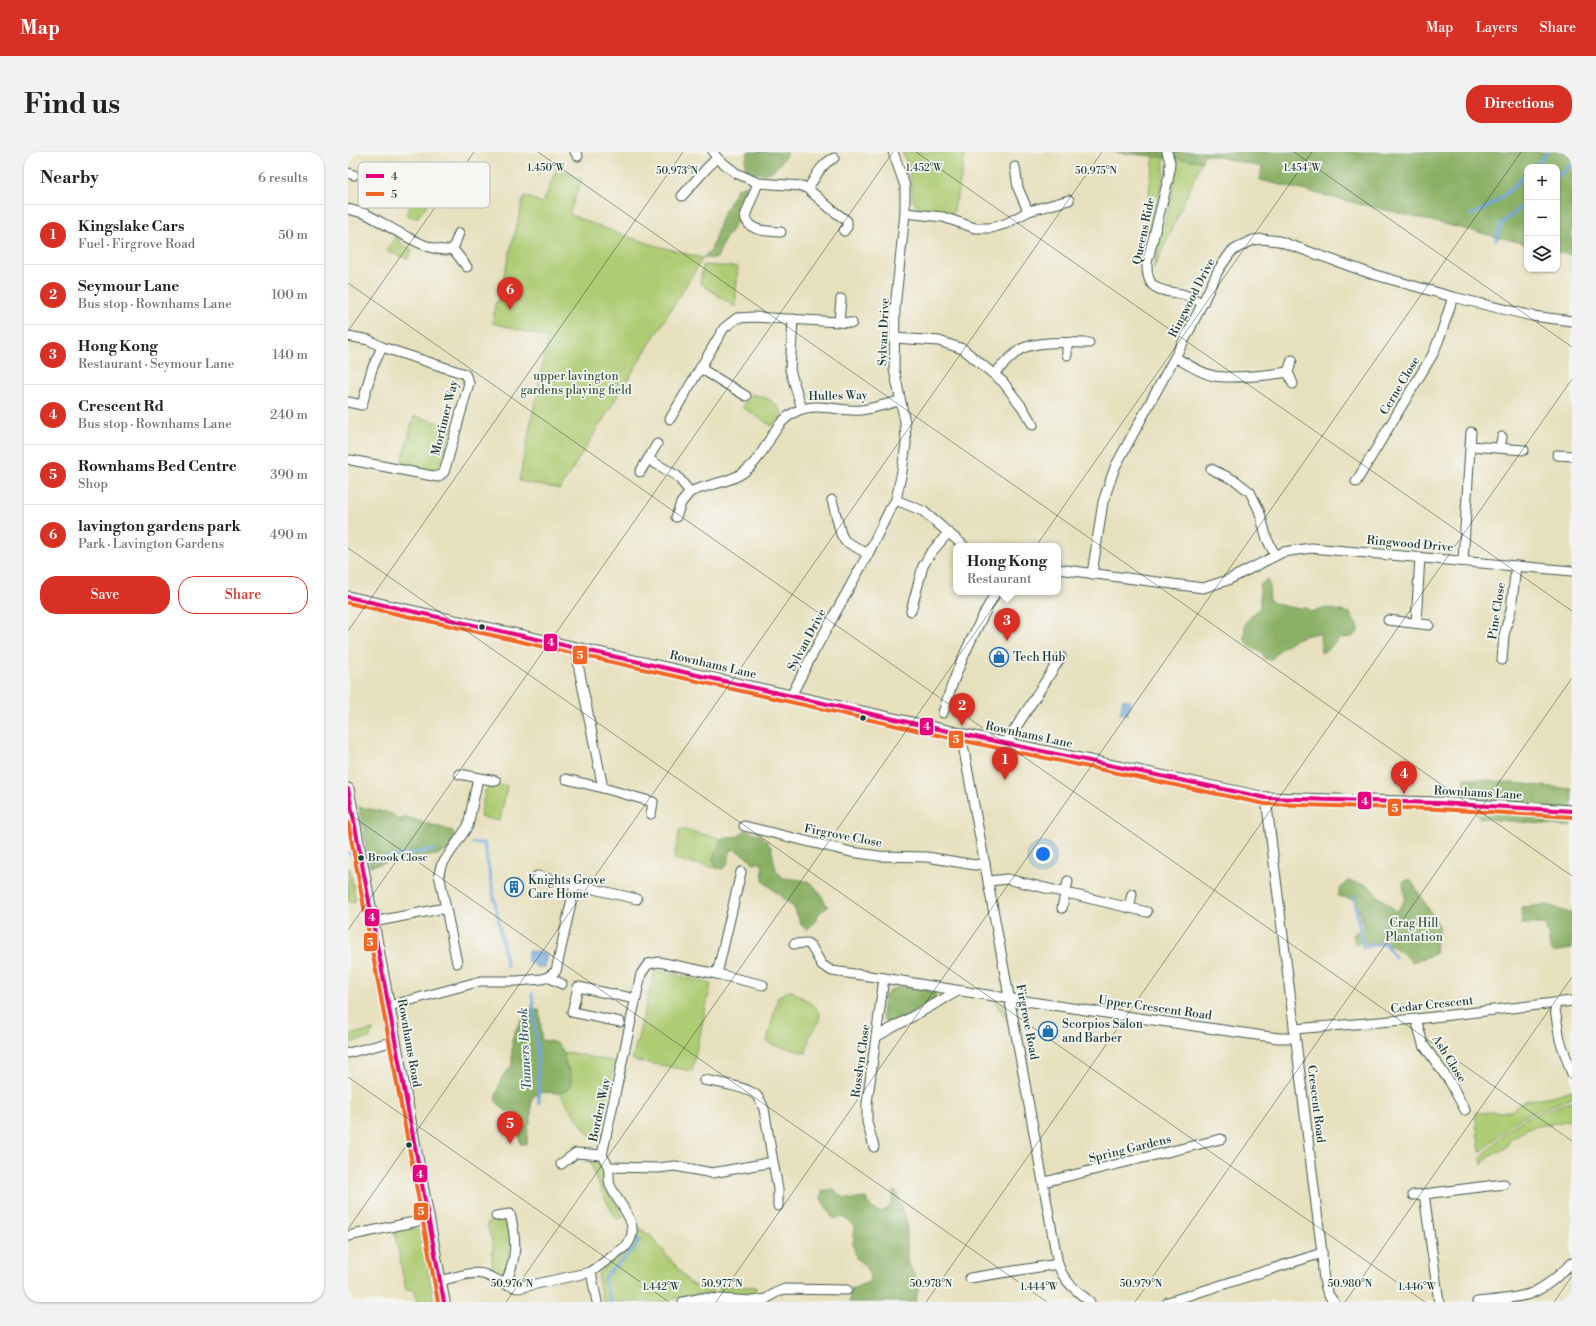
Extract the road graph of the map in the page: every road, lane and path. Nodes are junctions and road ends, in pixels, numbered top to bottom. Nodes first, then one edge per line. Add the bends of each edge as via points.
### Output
1 (893, 152) edge
2 (1167, 152) edge
3 (715, 155) edge
4 (834, 158) dead end
5 (1015, 167) dead end
6 (758, 183) junction
7 (808, 189) junction
8 (682, 196) dead end
9 (1069, 200) dead end
10 (348, 209) edge
11 (1028, 211) junction
12 (905, 213) junction
13 (844, 231) dead end
14 (781, 232) dead end
15 (459, 233) dead end
16 (453, 249) junction
17 (467, 267) dead end
18 (1453, 297) junction
19 (841, 299) dead end
20 (1203, 303) junction
21 (793, 319) junction
22 (1572, 321) edge
23 (839, 322) junction
24 (852, 323) dead end
25 (348, 336) edge
26 (894, 338) junction
27 (1067, 343) junction
28 (1089, 343) dead end
29 (382, 347) junction
30 (1067, 355) dead end
31 (1175, 357) junction
32 (1292, 360) dead end
33 (700, 368) junction
34 (1288, 372) junction
35 (994, 374) junction
36 (1293, 384) dead end
37 (746, 396) dead end
38 (899, 401) junction
39 (348, 402) edge
40 (802, 409) junction
41 (670, 419) dead end
42 (1033, 425) dead end
43 (1471, 432) dead end
44 (1502, 437) dead end
45 (657, 444) dead end
46 (1470, 446) junction
47 (1500, 448) junction
48 (1524, 450) dead end
49 (1557, 455) dead end
50 (1572, 456) edge
51 (648, 459) junction
52 (351, 460) dead end
53 (1211, 469) dead end
54 (640, 472) dead end
55 (1356, 482) dead end
56 (690, 492) junction
57 (832, 500) dead end
58 (896, 500) junction
59 (676, 517) dead end
60 (948, 533) junction
61 (960, 543) edge
62 (868, 554) junction
63 (1274, 556) junction
64 (1420, 557) junction
65 (1462, 561) junction
66 (1516, 566) junction
67 (1061, 569) edge
68 (1572, 571) edge
69 (1092, 574) junction
70 (994, 595) edge
71 (348, 597) edge
72 (911, 611) dead end
73 (1388, 620) dead end
74 (1416, 623) junction
75 (1429, 625) dead end
76 (581, 649) junction
77 (1061, 657) dead end
78 (1502, 660) dead end
79 (791, 696) junction
80 (943, 713) dead end
81 (961, 734) junction
82 (1006, 743) junction
83 (459, 774) dead end
84 (478, 778) junction
85 (566, 780) dead end
86 (496, 781) dead end
87 (603, 788) junction
88 (348, 789) edge
89 (1266, 798) junction
90 (1572, 811) edge
91 (651, 814) dead end
92 (744, 826) dead end
93 (985, 863) junction
94 (741, 872) dead end
95 (537, 876) dead end
96 (989, 881) junction
97 (1068, 881) dead end
98 (575, 885) junction
99 (1066, 893) junction
100 (1132, 894) dead end
101 (637, 900) dead end
102 (445, 908) junction
103 (1062, 908) dead end
104 (1129, 908) junction
105 (1147, 912) dead end
106 (373, 922) junction
107 (794, 944) dead end
108 (457, 963) dead end
109 (717, 974) junction
110 (548, 977) junction
111 (884, 978) junction
112 (562, 984) dead end
113 (763, 985) dead end
114 (958, 991) junction
115 (636, 999) junction
116 (1011, 999) junction
117 (1572, 1001) edge
118 (1554, 1003) junction
119 (388, 1006) junction
120 (1416, 1019) junction
121 (620, 1022) dead end
122 (1295, 1034) junction
123 (876, 1037) junction
124 (395, 1041) junction
125 (348, 1053) edge
126 (1572, 1074) edge
127 (704, 1080) dead end
128 (1464, 1110) dead end
129 (1221, 1139) dead end
130 (874, 1147) dead end
131 (602, 1155) junction
132 (773, 1162) junction
133 (561, 1164) dead end
134 (609, 1167) junction
135 (1044, 1182) junction
136 (1504, 1184) dead end
137 (1424, 1194) junction
138 (1413, 1195) dead end
139 (778, 1206) dead end
140 (496, 1216) dead end
141 (428, 1218) junction
142 (348, 1236) edge
143 (1322, 1253) junction
144 (1572, 1263) edge
145 (1058, 1264) junction
146 (591, 1272) junction
147 (970, 1278) dead end
148 (440, 1280) junction
149 (505, 1284) junction
150 (847, 1290) dead end
151 (444, 1302) edge
152 (597, 1302) edge
153 (684, 1302) edge
154 (1090, 1302) edge
155 (1168, 1302) edge
156 (1334, 1302) edge
157 (1439, 1302) edge
158 (1478, 1302) edge

1 - 12 street, Sylvan Drive via 905,186
2 - 20 street, Queens Ride via 1170,162 1169,176 1147,271 1151,282 1159,290 1183,295
3 - 6 street via 736,173
3 - 8 street
4 - 7 street via 822,166
5 - 11 street via 1018,188
6 - 7 street via 802,186
6 - 14 street via 745,216 746,221 755,229
7 - 13 street via 847,221
9 - 11 street
10 - 16 street via 364,214 416,242 443,250
11 - 12 street via 1005,224 991,228 975,228 943,217
12 - 26 street, Sylvan Drive
15 - 16 street
16 - 17 street
18 - 20 street, Ringwood Drive via 1365,272 1287,243 1262,239 1246,243 1231,252 1219,269
18 - 22 street, Ringwood Drive via 1532,316
18 - 55 street, Cerne Close via 1433,354
19 - 23 street
20 - 31 street, Ringwood Drive
21 - 23 street
21 - 33 street via 737,318 724,328
21 - 40 street via 790,370
23 - 24 street
25 - 29 street, Mortimer Way via 369,340
26 - 35 street via 952,344 963,349
26 - 38 street, Sylvan Drive via 894,369
27 - 28 street
27 - 30 street
27 - 35 street via 1034,344 1021,350
29 - 39 street via 372,369 362,405
29 - 52 street, Mortimer Way via 465,374 469,383 467,391 444,472 438,477
31 - 34 street via 1214,376
31 - 69 street, Ringwood Drive via 1122,452 1108,485 1101,512
32 - 34 street
33 - 37 street
33 - 41 street
34 - 36 street
35 - 42 street via 1012,393
38 - 40 street, Hulles Way via 861,410 821,406
38 - 58 street, Sylvan Drive via 905,422 906,444
40 - 56 street, Hulles Way via 779,424 752,465 741,474 728,481
43 - 46 street
44 - 47 street
45 - 51 street
46 - 47 street
46 - 65 street
47 - 48 street
49 - 50 street
51 - 54 street
51 - 56 street via 677,476
53 - 63 street via 1236,481 1250,492
56 - 59 street via 681,503
57 - 62 street via 845,541
58 - 60 street via 923,511
58 - 62 street, Sylvan Drive
60 - 61 street
60 - 72 street via 923,566
62 - 79 street, Sylvan Drive via 810,656
63 - 64 street, Ringwood Drive via 1292,550 1312,548
63 - 69 street, Ringwood Drive via 1228,580 1203,588
64 - 65 street, Ringwood Drive
64 - 74 street
65 - 66 street, Ringwood Drive
66 - 68 street, Ringwood Drive
66 - 78 street, Pine Close
67 - 69 street, Ringwood Drive
70 - 80 street via 958,668
71 - 76 street, Rownhams Lane
73 - 74 street
74 - 75 street
76 - 79 street, Rownhams Lane
76 - 87 street via 579,669
77 - 82 street
79 - 81 street, Rownhams Lane
81 - 82 street, Rownhams Lane
81 - 93 street, Firgrove Road
82 - 89 street, Rownhams Lane
83 - 84 street
84 - 86 street
84 - 102 street via 468,826 439,874
85 - 87 street
87 - 91 street via 653,802
88 - 106 street, Rownhams Road
89 - 90 street, Rownhams Lane
89 - 122 street, Crescent Road
92 - 93 street, Firgrove Close via 851,852 879,856 926,857 975,865
93 - 96 street, Firgrove Road
94 - 109 street
95 - 98 street
96 - 99 street via 1007,879
96 - 116 street, Firgrove Road
97 - 99 street
98 - 101 street
98 - 110 street via 556,971
99 - 103 street
99 - 104 street
100 - 104 street
102 - 106 street
102 - 108 street
104 - 105 street
106 - 119 street, Rownhams Road
107 - 111 street via 807,943 822,965 833,971
109 - 113 street, Borden Way
109 - 115 street, Borden Way via 659,962 648,964 641,974
110 - 112 street
110 - 119 street via 517,981 481,981
111 - 114 street
111 - 123 street, Rosslyn Close
114 - 116 street
114 - 123 street
115 - 121 street via 578,987 572,1012
115 - 131 street, Borden Way
116 - 122 street, Upper Crescent Road via 1278,1038
116 - 135 street, Firgrove Road
117 - 118 street, Cedar Crescent
118 - 120 street, Cedar Crescent
118 - 126 street via 1560,1040
119 - 124 street, Rownhams Road
120 - 122 street, Cedar Crescent
120 - 128 street, Ash Close via 1423,1044 1450,1082
122 - 143 street, Crescent Road
123 - 130 street, Rosslyn Close via 866,1103 867,1122
124 - 125 street
124 - 141 street, Rownhams Road
127 - 132 street via 755,1094 764,1108
129 - 135 street, Spring Gardens
131 - 133 street via 576,1153
131 - 134 street, Borden Way
132 - 134 street via 712,1172 675,1166
132 - 139 street
134 - 146 street, Borden Way via 609,1181 613,1194 632,1223 633,1233 626,1246
135 - 145 street, Firgrove Road
136 - 137 street
137 - 138 street
137 - 157 street
140 - 149 street via 510,1214 515,1234 516,1248
141 - 142 street
141 - 148 street, Rownhams Road
143 - 155 street
143 - 156 street via 1325,1287
144 - 158 street via 1552,1281 1533,1292 1518,1297
145 - 147 street
145 - 154 street, Firgrove Road via 1061,1274 1068,1283
146 - 149 street, Borden Way via 518,1288
146 - 152 street
148 - 149 street, Borden Way via 482,1274
148 - 151 street, Rownhams Road
150 - 153 street via 785,1289 775,1292 766,1299 754,1301 702,1298

